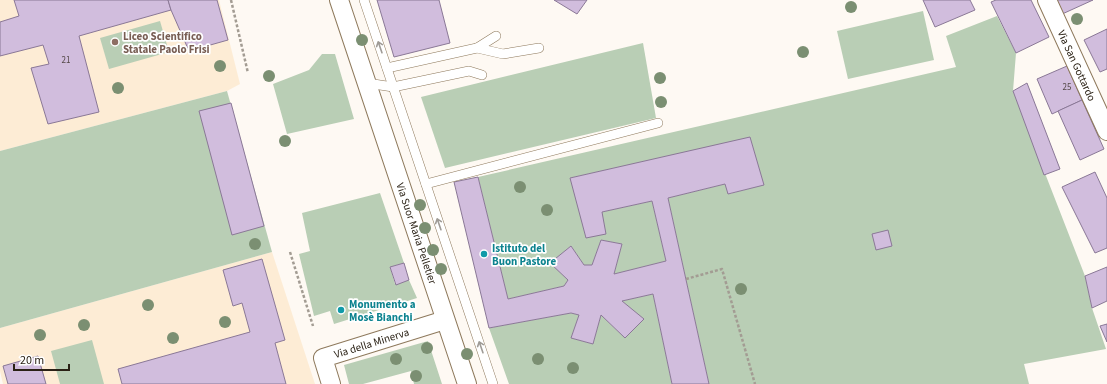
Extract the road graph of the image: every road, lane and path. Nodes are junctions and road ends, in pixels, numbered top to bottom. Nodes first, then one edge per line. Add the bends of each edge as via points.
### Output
1 (231, 0) edge
2 (339, 0) edge
3 (364, 0) edge
4 (1047, 0) edge
5 (496, 36) dead end
6 (477, 48) junction
7 (539, 48) dead end
8 (387, 68) junction
9 (248, 73) dead end
10 (482, 75) dead end
11 (367, 83) junction
12 (393, 87) junction
13 (658, 123) dead end
14 (1107, 131) edge
15 (426, 184) junction
16 (290, 252) dead end
17 (686, 279) dead end
18 (445, 320) junction
19 (313, 326) dead end
20 (331, 384) edge
21 (467, 384) edge
22 (493, 384) edge
23 (755, 384) edge

1 - 9 path
2 - 11 street, Via Suor Maria Pelletier
8 -> 3 lane
4 - 14 street, Via San Gottardo
5 - 6 lane
6 - 7 lane via 503,54
6 - 8 lane
8 - 12 lane
10 - 12 lane via 469,70
11 - 12 lane
11 - 18 street, Via Suor Maria Pelletier
12 - 15 lane
13 - 15 lane
22 -> 15 lane
16 - 19 path
17 - 23 path via 722,269
18 - 20 street, Via della Minerva via 323,358
18 - 21 street, Via Suor Maria Pelletier

